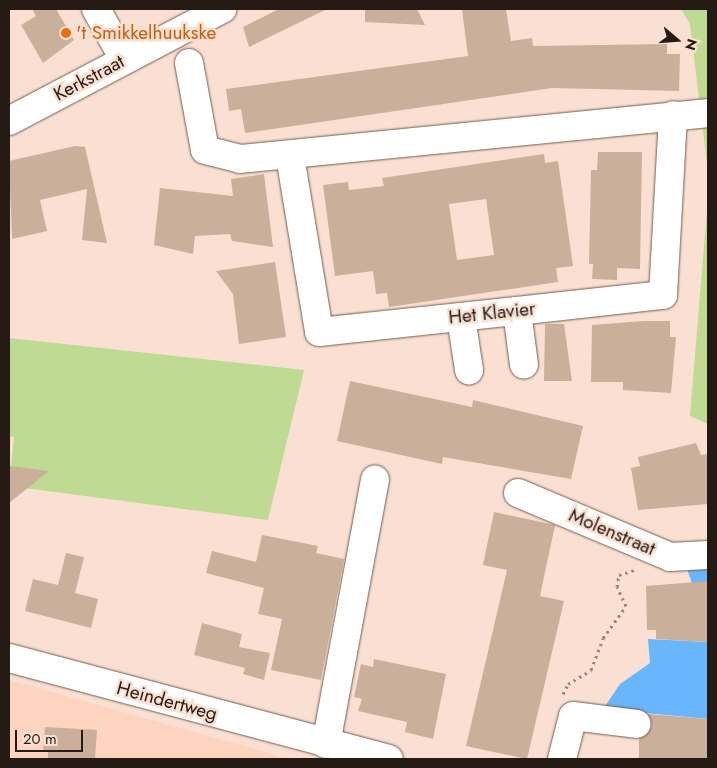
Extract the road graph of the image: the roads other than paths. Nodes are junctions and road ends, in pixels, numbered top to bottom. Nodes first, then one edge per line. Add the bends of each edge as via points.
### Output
1 (96, 9) edge
2 (222, 9) edge
3 (124, 59) junction
4 (189, 63) dead end
5 (708, 113) edge
6 (672, 115) junction
7 (9, 121) edge
8 (290, 156) junction
9 (517, 311) junction
10 (461, 317) junction
11 (524, 365) dead end
12 (469, 370) dead end
13 (375, 478) dead end
14 (518, 492) dead end
15 (708, 555) edge
16 (9, 658) edge
17 (637, 724) dead end
18 (326, 744) junction
19 (389, 759) edge
20 (562, 759) edge

1 - 3 street
2 - 3 street, Kerkstraat
3 - 7 street, Kerkstraat
4 - 8 street via 205,150 240,160
5 - 6 street
6 - 8 street
6 - 9 street, Het Klavier via 663,295
8 - 10 street, Het Klavier via 319,332
9 - 10 street, Het Klavier
9 - 11 street
10 - 12 street
13 - 18 street
14 - 15 street, Molenstraat via 670,557
16 - 18 street, Heindertweg
17 - 20 street via 573,716
18 - 19 street, Heindertweg

